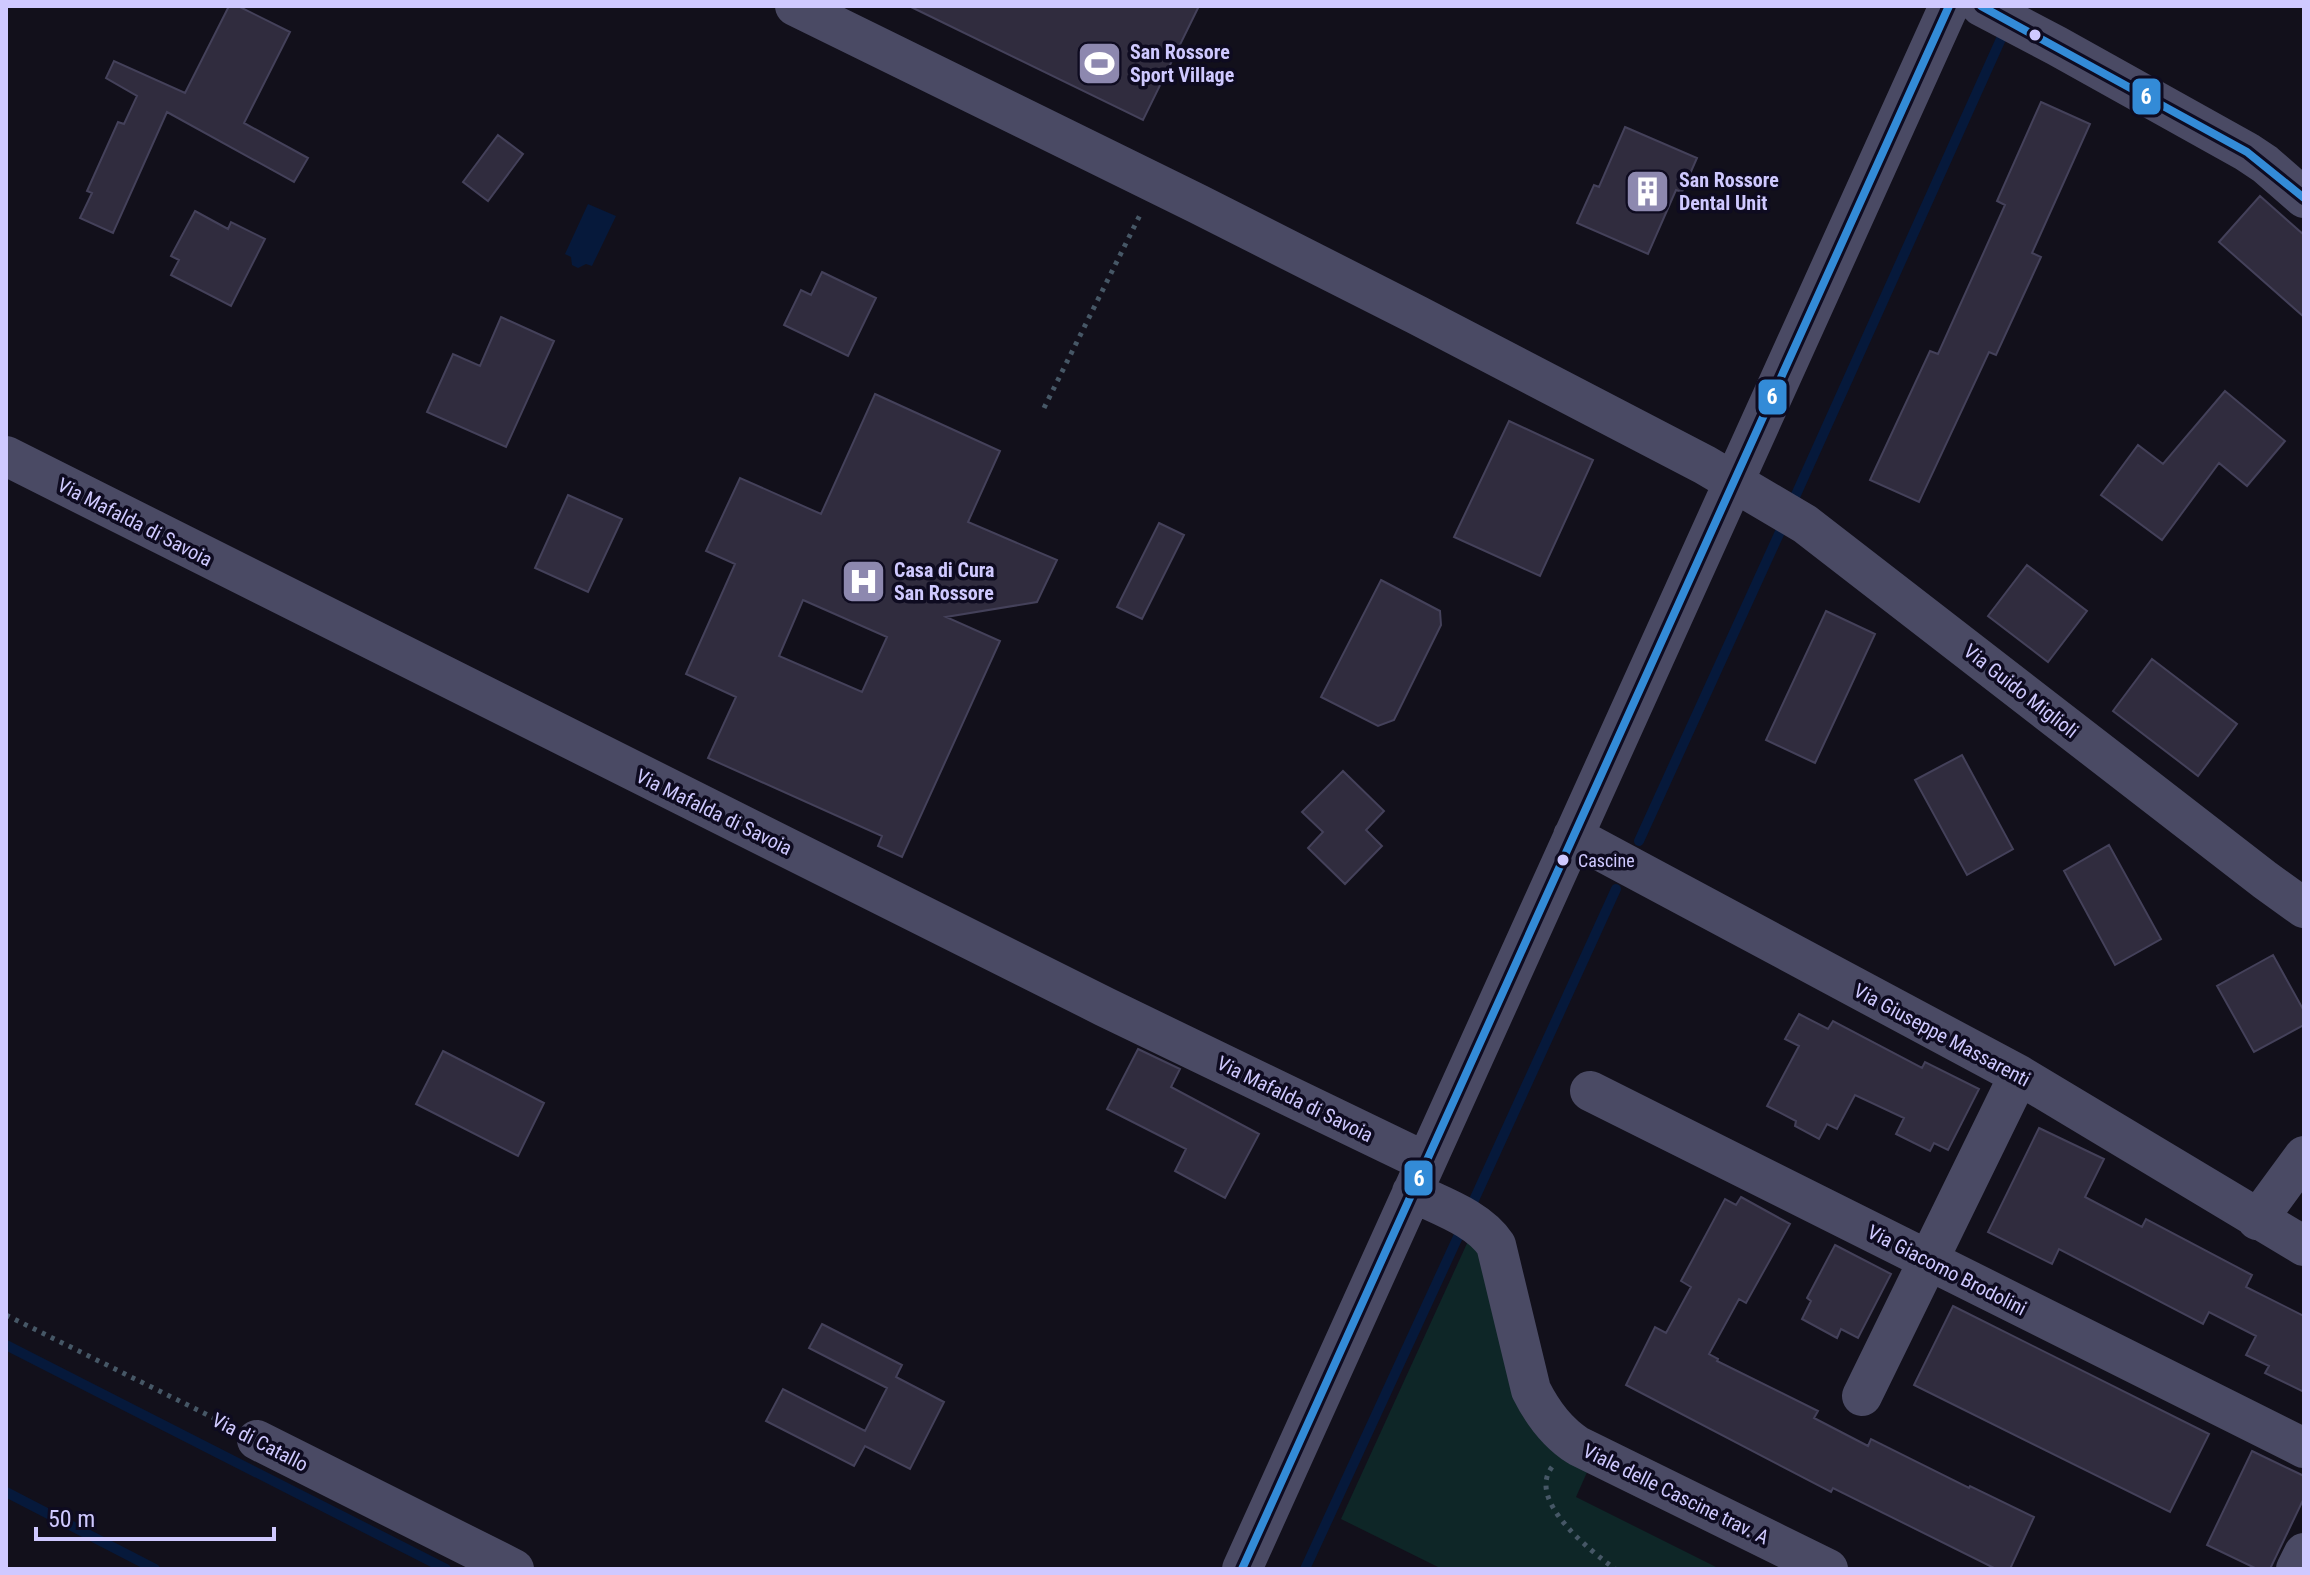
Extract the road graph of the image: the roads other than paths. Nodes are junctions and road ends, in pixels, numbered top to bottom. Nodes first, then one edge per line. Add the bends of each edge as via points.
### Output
1 (795, 6) edge
2 (1949, 6) edge
3 (1982, 6) edge
4 (2304, 198) edge
5 (6, 456) edge
6 (1733, 483) junction
7 (1573, 836) junction
8 (2304, 908) edge
9 (2019, 1075) junction
10 (1590, 1091) dead end
11 (2304, 1156) edge
12 (1419, 1177) junction
13 (2257, 1220) junction
14 (2304, 1246) edge
15 (1928, 1260) junction
16 (1862, 1396) dead end
17 (257, 1440) road end
18 (2304, 1448) edge
19 (2304, 1553) edge
20 (514, 1569) edge
21 (1242, 1569) edge
22 (1828, 1569) edge
23 (2296, 1569) edge

1 - 6 street, Via Guido Miglioli via 1155,183
2 - 6 street
3 - 4 street via 2247,152
5 - 12 street, Via Mafalda di Savoia via 1091,1000
6 - 7 street
6 - 8 street, Via Guido Miglioli via 1805,524
7 - 9 street, Via Giuseppe Massarenti
7 - 12 street
9 - 13 street, Via Giuseppe Massarenti
9 - 15 street
10 - 15 street, Via Giacomo Brodolini
11 - 13 street
12 - 21 street
12 - 22 street, Viale delle Cascine trav. A via 1489,1235 1500,1253 1531,1390 1562,1435
13 - 14 street, Via Giuseppe Massarenti
15 - 16 street
15 - 18 street, Via Giacomo Brodolini
17 - 20 street, Via di Catallo
19 - 23 street

